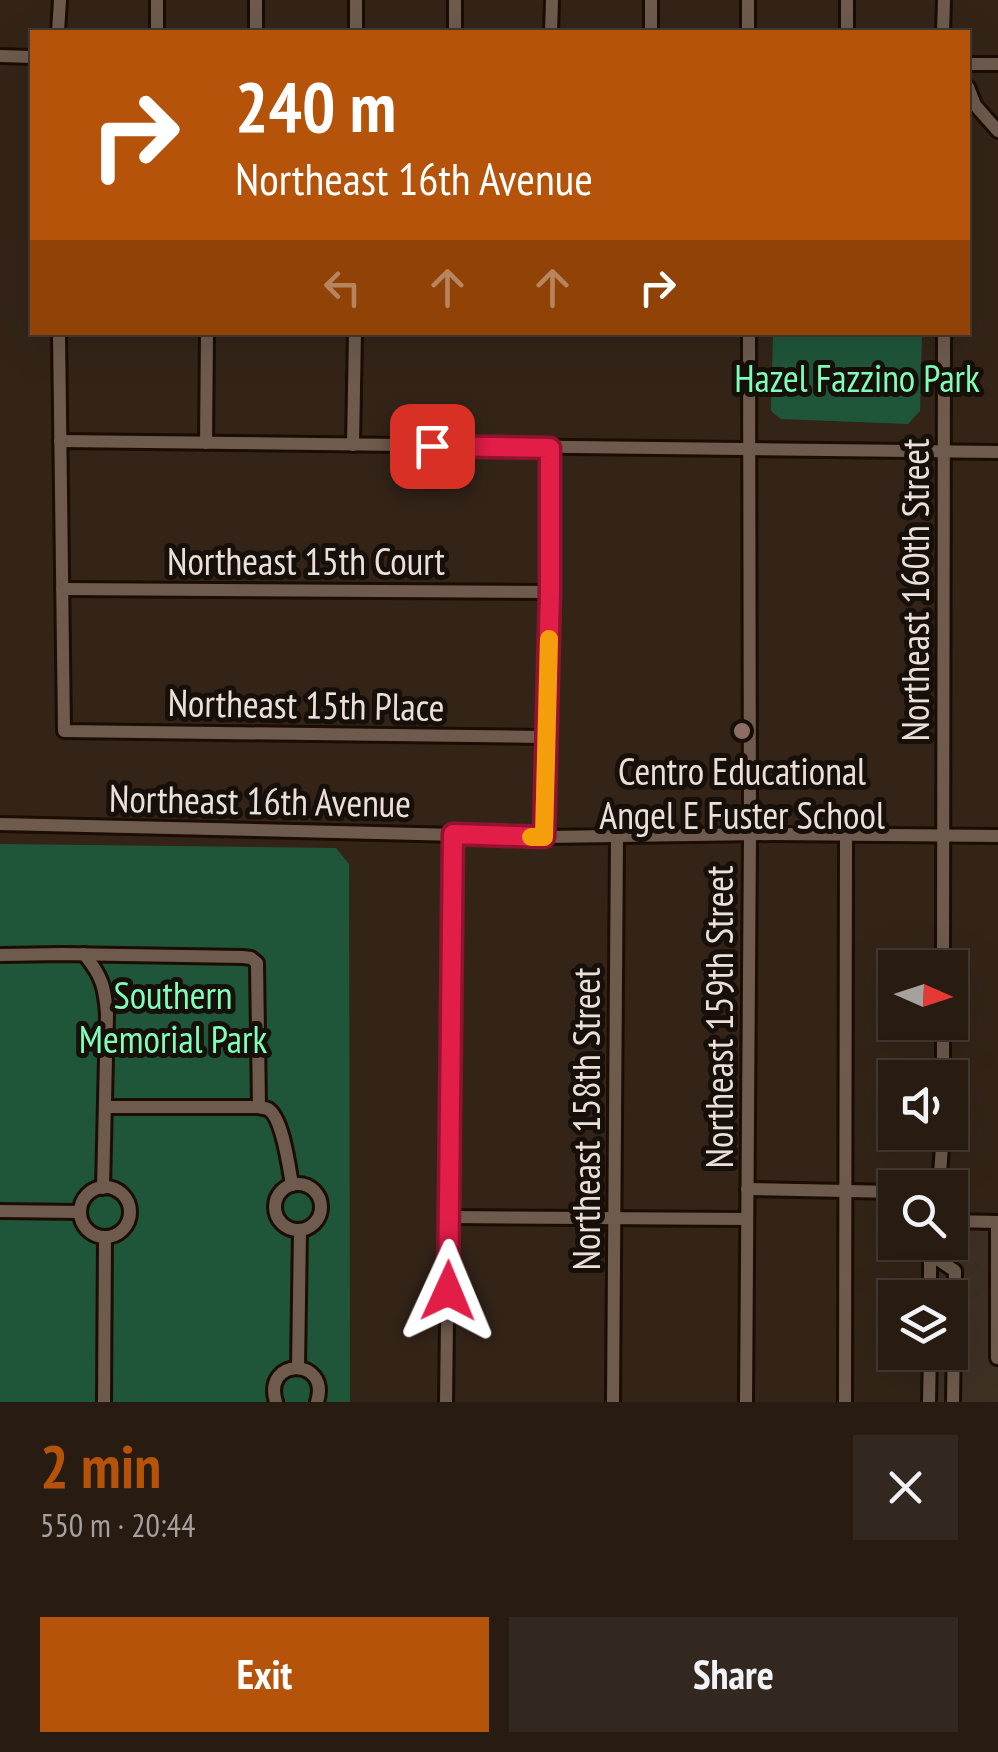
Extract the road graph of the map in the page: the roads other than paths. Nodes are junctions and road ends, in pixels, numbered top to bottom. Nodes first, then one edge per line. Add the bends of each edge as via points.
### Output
1 (60, 0) edge
2 (158, 0) edge
3 (256, 0) edge
4 (356, 0) edge
5 (455, 0) edge
6 (552, 0) edge
7 (651, 0) edge
8 (748, 0) edge
9 (847, 0) edge
10 (944, 0) edge
11 (58, 30) edge
12 (157, 30) edge
13 (256, 30) edge
14 (356, 30) edge
15 (455, 30) edge
16 (552, 30) edge
17 (651, 30) edge
18 (748, 30) edge
19 (847, 30) edge
20 (943, 30) edge
21 (0, 56) edge
22 (30, 57) edge
23 (970, 64) edge
24 (998, 64) edge
25 (970, 94) edge
26 (998, 130) edge
27 (59, 335) edge
28 (206, 335) edge
29 (355, 335) edge
30 (749, 335) edge
31 (944, 335) edge
32 (60, 441) junction
33 (206, 443) junction
34 (353, 445) junction
35 (550, 448) junction
36 (750, 450) junction
37 (945, 452) junction
38 (998, 452) edge
39 (62, 588) junction
40 (550, 592) junction
41 (548, 737) junction
42 (0, 824) edge
43 (453, 834) junction
44 (750, 834) junction
45 (846, 834) junction
46 (943, 836) junction
47 (998, 836) edge
48 (544, 837) junction
49 (616, 837) junction
50 (943, 950) edge
51 (84, 954) junction
52 (0, 956) edge
53 (106, 1107) junction
54 (260, 1107) junction
55 (292, 1184) junction
56 (103, 1188) junction
57 (747, 1190) junction
58 (846, 1191) junction
59 (878, 1192) edge
60 (0, 1212) edge
61 (80, 1212) junction
62 (448, 1217) junction
63 (614, 1218) junction
64 (747, 1219) junction
65 (968, 1221) edge
66 (998, 1222) edge
67 (300, 1230) junction
68 (105, 1237) junction
69 (943, 1260) edge
70 (998, 1358) edge
71 (298, 1368) junction
72 (930, 1370) edge
73 (104, 1402) edge
74 (276, 1402) edge
75 (317, 1402) edge
76 (446, 1402) edge
77 (614, 1402) edge
78 (746, 1402) edge
79 (845, 1402) edge
80 (929, 1402) edge
81 (953, 1402) edge

1 - 11 street
2 - 12 street
3 - 13 street
4 - 14 street
5 - 15 street
6 - 16 street
7 - 17 street
8 - 18 street
9 - 19 street
10 - 20 street
21 - 22 street
23 - 24 street
25 - 26 street
27 - 32 street
28 - 33 street
29 - 34 street
30 - 36 street, Northeast 159th Street
31 - 37 street, Northeast 160th Street
32 - 33 street
32 - 39 street
33 - 34 street
34 - 35 street
35 - 36 street
35 - 40 street
36 - 37 street
36 - 44 street, Northeast 159th Street
37 - 38 street
37 - 46 street, Northeast 160th Street
39 - 40 street, Northeast 15th Court
39 - 41 street, Northeast 15th Place via 64,731
40 - 41 street
41 - 48 street
42 - 43 street, Northeast 16th Avenue
43 - 48 street, Northeast 16th Avenue
43 - 62 street
44 - 45 street, Northeast 16th Avenue
44 - 49 street, Northeast 16th Avenue
44 - 57 street, Northeast 159th Street
45 - 46 street, Northeast 16th Avenue
45 - 58 street
46 - 47 street, Northeast 16th Avenue
46 - 50 street, Northeast 160th Street
48 - 49 street, Northeast 16th Avenue
49 - 63 street, Northeast 158th Street
51 - 52 street
51 - 53 street via 105,988
51 - 54 street via 257,962
53 - 54 street
53 - 56 street
54 - 55 street via 274,1115
55 - 67 street via 274,1208 280,1222
55 - 67 street via 307,1185 321,1202 319,1218
56 - 61 street via 88,1193
56 - 68 street via 119,1192 130,1214 123,1229
57 - 58 street
57 - 64 street, Northeast 159th Street
58 - 59 street
58 - 79 street
60 - 61 street
61 - 68 street via 86,1230
62 - 63 street
62 - 76 street
63 - 64 street
63 - 77 street, Northeast 158th Street
64 - 78 street, Northeast 159th Street
65 - 66 street
66 - 70 street
67 - 71 street
68 - 73 street
69 - 81 street via 955,1271
71 - 74 street via 279,1376
71 - 75 street via 317,1380
72 - 80 street

